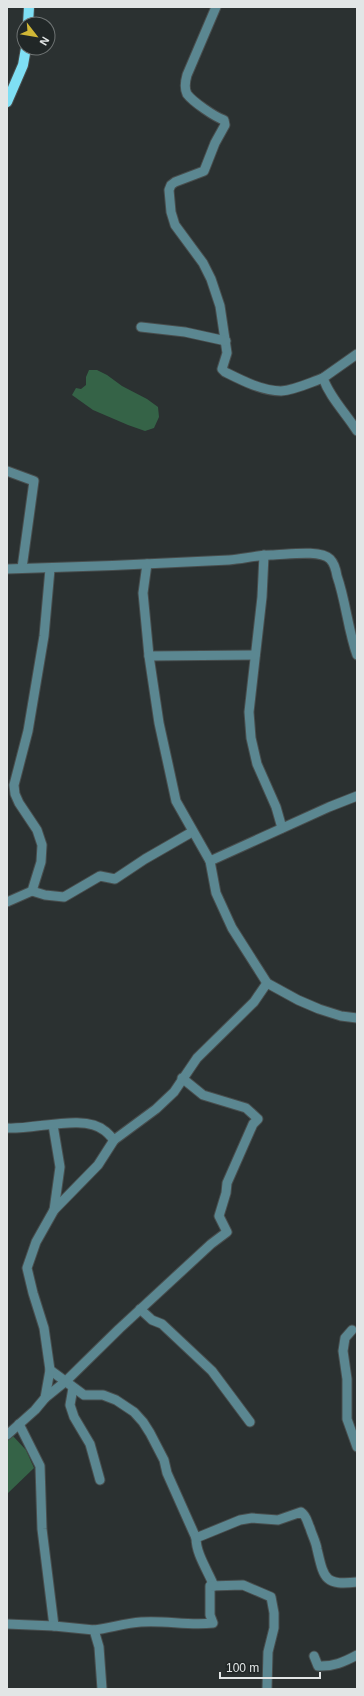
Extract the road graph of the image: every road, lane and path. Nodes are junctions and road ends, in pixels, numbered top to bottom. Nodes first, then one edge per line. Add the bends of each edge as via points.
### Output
1 (216, 7) edge
2 (25, 56) edge
3 (7, 102) edge
4 (141, 327) dead end
5 (226, 341) junction
6 (357, 354) edge
7 (323, 378) junction
8 (357, 431) edge
9 (7, 471) edge
10 (264, 555) junction
11 (147, 564) junction
12 (22, 568) junction
13 (7, 569) edge
14 (50, 569) junction
15 (357, 655) edge
16 (149, 656) junction
17 (255, 656) junction
18 (357, 796) edge
19 (282, 828) junction
20 (192, 832) junction
21 (210, 861) junction
22 (32, 890) junction
23 (7, 902) edge
24 (267, 983) junction
25 (357, 1018) edge
26 (182, 1078) junction
27 (53, 1125) junction
28 (7, 1128) edge
29 (114, 1140) junction
30 (54, 1210) junction
31 (140, 1309) junction
32 (352, 1330) dead end
33 (50, 1370) junction
34 (70, 1384) junction
35 (45, 1398) junction
36 (250, 1422) dead end
37 (19, 1424) junction
38 (7, 1435) edge
39 (357, 1447) edge
40 (100, 1480) dead end
41 (196, 1538) junction
42 (357, 1582) edge
43 (214, 1586) junction
44 (7, 1624) edge
45 (54, 1626) junction
46 (94, 1630) junction
47 (357, 1655) edge
48 (314, 1656) dead end
49 (102, 1689) edge
50 (267, 1689) edge

1 - 5 street via 184,86 188,95 214,116 224,120 225,125 204,171 175,182 169,190 175,225 203,263 211,279 220,306
2 - 3 main road
4 - 5 street via 185,332
5 - 7 street via 227,353 222,369 237,378 280,391
6 - 7 street
7 - 8 street via 330,394
9 - 12 street via 34,481
10 - 11 street via 231,560
10 - 15 street via 317,554 331,560 343,592
10 - 17 street
11 - 14 street
11 - 16 street via 143,593
12 - 13 street
12 - 14 street
14 - 22 street via 44,636 28,731 14,785 19,803 37,830 42,845 41,862
16 - 17 street
16 - 20 street via 159,723 176,801
17 - 19 street via 249,712 251,738 256,764 276,807
18 - 19 street
19 - 21 street
20 - 21 street
20 - 22 street via 145,858 115,879 100,876 64,897 45,895
21 - 24 street via 216,893 232,928
22 - 23 street
24 - 25 street via 320,1009
24 - 26 street via 254,1002 202,1053
26 - 29 street via 174,1092 156,1109
26 - 31 street via 203,1095 246,1108 258,1118 227,1183 219,1216 227,1232
27 - 28 street
27 - 29 street via 72,1122 94,1125 105,1130
27 - 30 street via 60,1167
29 - 30 street via 98,1165
30 - 33 street via 36,1242 27,1268 44,1328
31 - 34 street
31 - 36 street via 152,1320 162,1324 212,1371
32 - 39 street via 345,1338 343,1351 347,1378 347,1419
33 - 34 street
33 - 35 street
34 - 35 street
34 - 40 street via 70,1405 90,1444
34 - 41 street via 84,1394 103,1395 116,1400 134,1412 143,1422 164,1460 167,1473
35 - 37 street
37 - 38 street
37 - 45 street via 40,1466 42,1528
41 - 42 street via 240,1520 278,1520 301,1512 307,1518 323,1574 331,1581
41 - 43 street
43 - 46 street via 210,1586 210,1615 213,1623 197,1625 140,1622
43 - 50 street via 243,1585 270,1597 274,1628 268,1652
44 - 45 street
45 - 46 street
46 - 49 street via 99,1647
47 - 48 street via 343,1663 328,1666 318,1666

